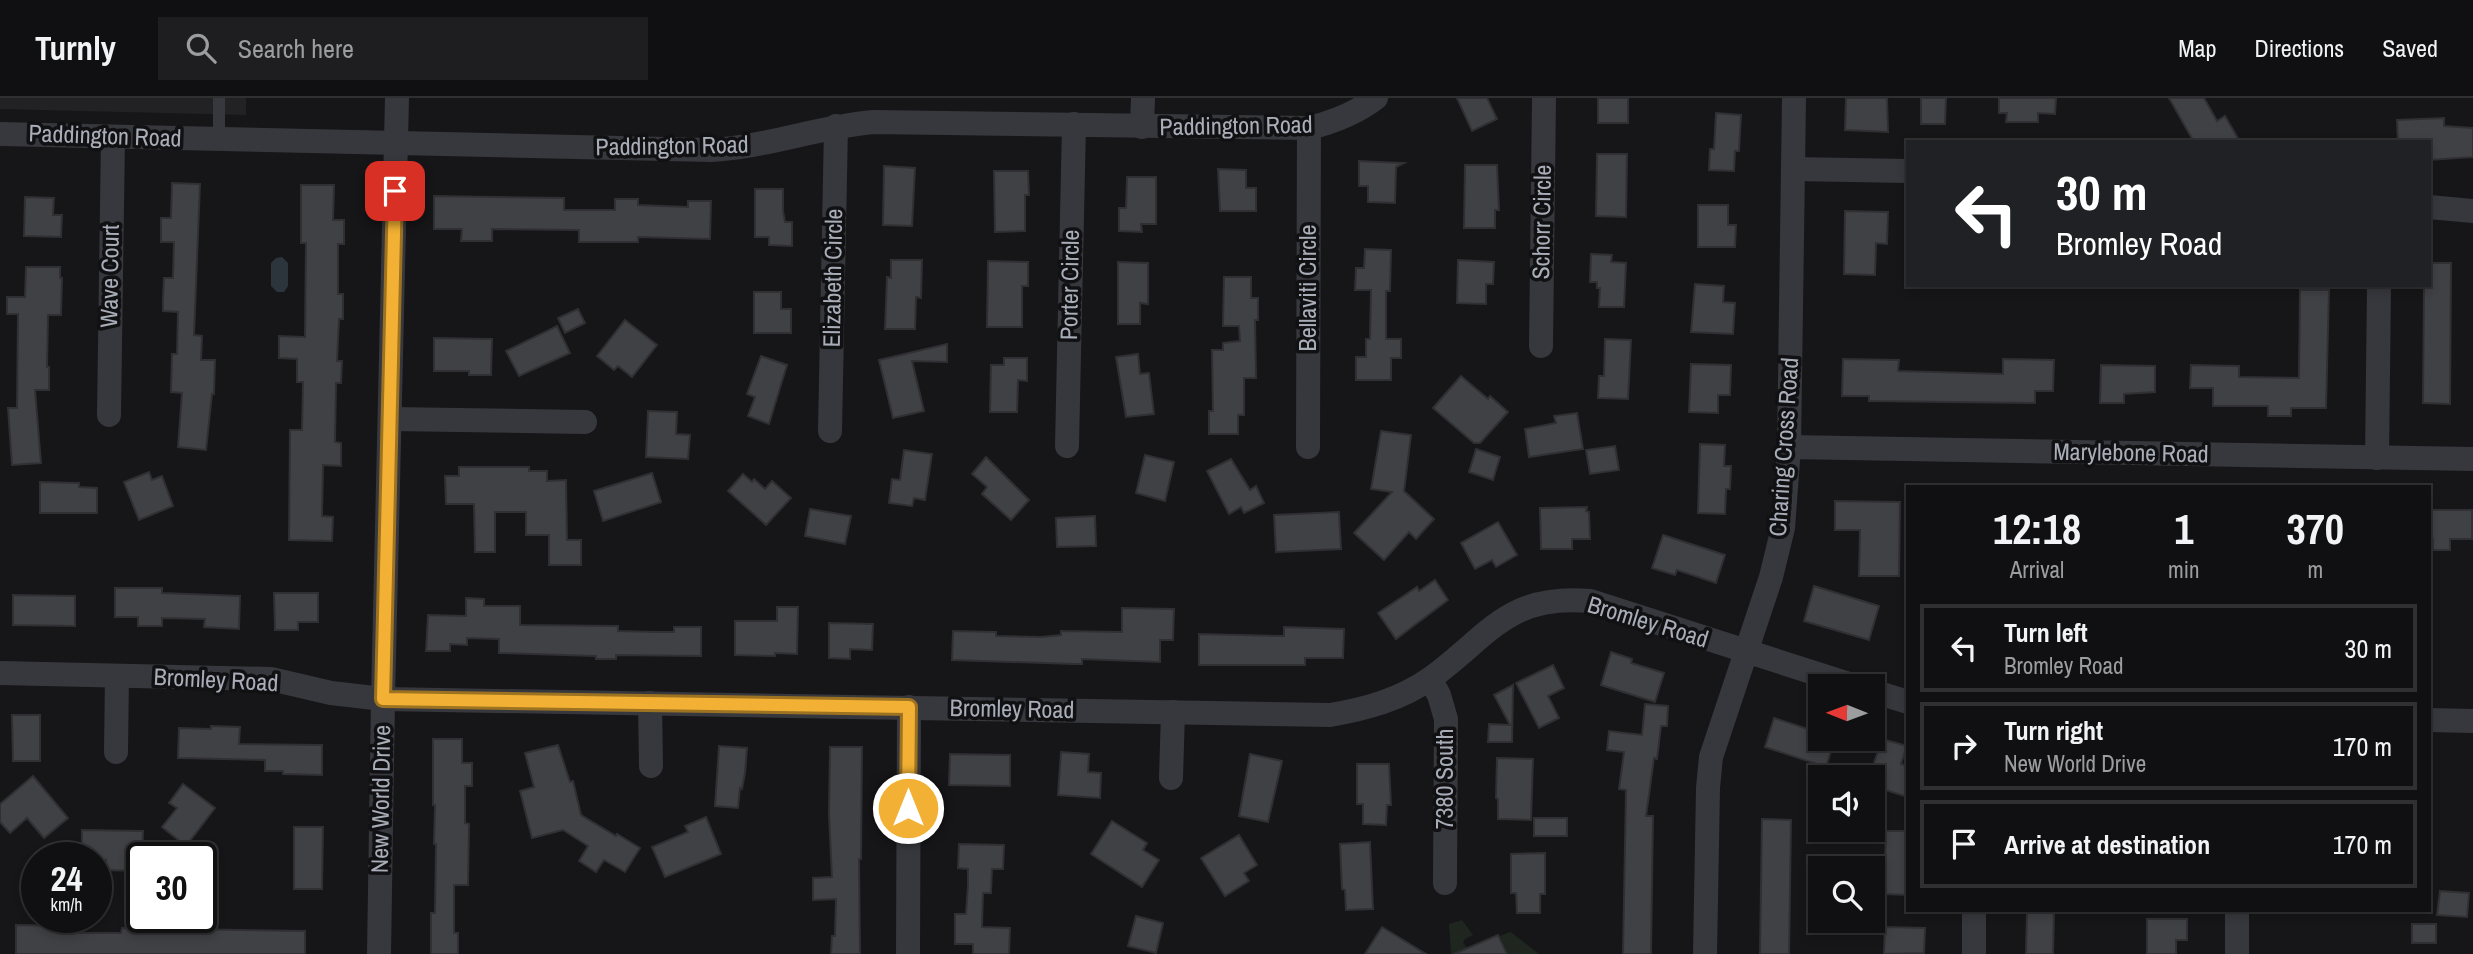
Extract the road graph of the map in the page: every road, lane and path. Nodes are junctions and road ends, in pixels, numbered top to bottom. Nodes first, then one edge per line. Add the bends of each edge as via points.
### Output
1 (219, 98) edge
2 (397, 98) edge
3 (1143, 98) edge
4 (1376, 98) edge
5 (1544, 98) edge
6 (1794, 98) edge
7 (1074, 124) junction
8 (836, 126) junction
9 (1142, 127) junction
10 (1309, 128) junction
11 (0, 134) edge
12 (113, 137) junction
13 (219, 139) junction
14 (395, 144) junction
15 (1793, 169) junction
16 (1906, 171) edge
17 (2431, 207) edge
18 (2473, 211) edge
19 (2379, 287) edge
20 (1541, 346) dead end
21 (109, 415) dead end
22 (391, 419) junction
23 (585, 422) dead end
24 (830, 430) dead end
25 (1067, 446) dead end
26 (1308, 447) dead end
27 (1789, 447) junction
28 (2377, 458) junction
29 (2473, 459) edge
30 (1747, 652) junction
31 (0, 673) edge
32 (1817, 674) edge
33 (117, 676) junction
34 (1430, 679) junction
35 (1885, 695) edge
36 (383, 699) junction
37 (1906, 701) edge
38 (650, 704) junction
39 (909, 707) junction
40 (1173, 712) junction
41 (2431, 720) edge
42 (2473, 721) edge
43 (116, 752) dead end
44 (651, 766) dead end
45 (1171, 778) dead end
46 (1445, 883) dead end
47 (1975, 912) edge
48 (2237, 912) edge
49 (379, 954) edge
50 (908, 954) edge
51 (1705, 954) edge
52 (1974, 954) edge
53 (2237, 954) edge

1 - 13 lane
2 - 14 street, New World Drive
3 - 9 street
4 - 10 street, Paddington Road via 1336,121
5 - 20 street, Schorr Circle
6 - 15 street, Charing Cross Road
7 - 8 street, Paddington Road via 873,122
7 - 9 street, Paddington Road
7 - 25 street, Porter Circle
8 - 14 street, Paddington Road via 741,148 711,150
8 - 24 street, Elizabeth Circle
9 - 10 street, Paddington Road
10 - 26 street, Bellaviti Circle
11 - 12 street, Paddington Road
12 - 13 street, Paddington Road
12 - 21 street, Wave Court
13 - 14 street, Paddington Road
14 - 22 street, New World Drive
15 - 16 street
15 - 27 street, Charing Cross Road
17 - 18 street
19 - 28 street
22 - 23 street
22 - 36 street, New World Drive
27 - 28 street, Marylebone Road
27 - 30 street, Charing Cross Road via 1783,528
28 - 29 street, Marylebone Road
30 - 32 street, Bromley Road
30 - 34 street, Bromley Road via 1590,601 1565,599 1526,607 1492,626
30 - 51 street, Charing Cross Road via 1711,757
31 - 33 street, Bromley Road
33 - 36 street, Bromley Road via 271,679
33 - 43 street
34 - 40 street, Bromley Road via 1395,698 1330,715
34 - 46 street, 7380 South via 1446,719
35 - 37 street
36 - 38 street, Bromley Road
36 - 49 street, New World Drive
38 - 39 street, Bromley Road
38 - 44 street
39 - 40 street, Bromley Road
39 - 50 street
40 - 45 street
41 - 42 street
47 - 52 street
48 - 53 street

